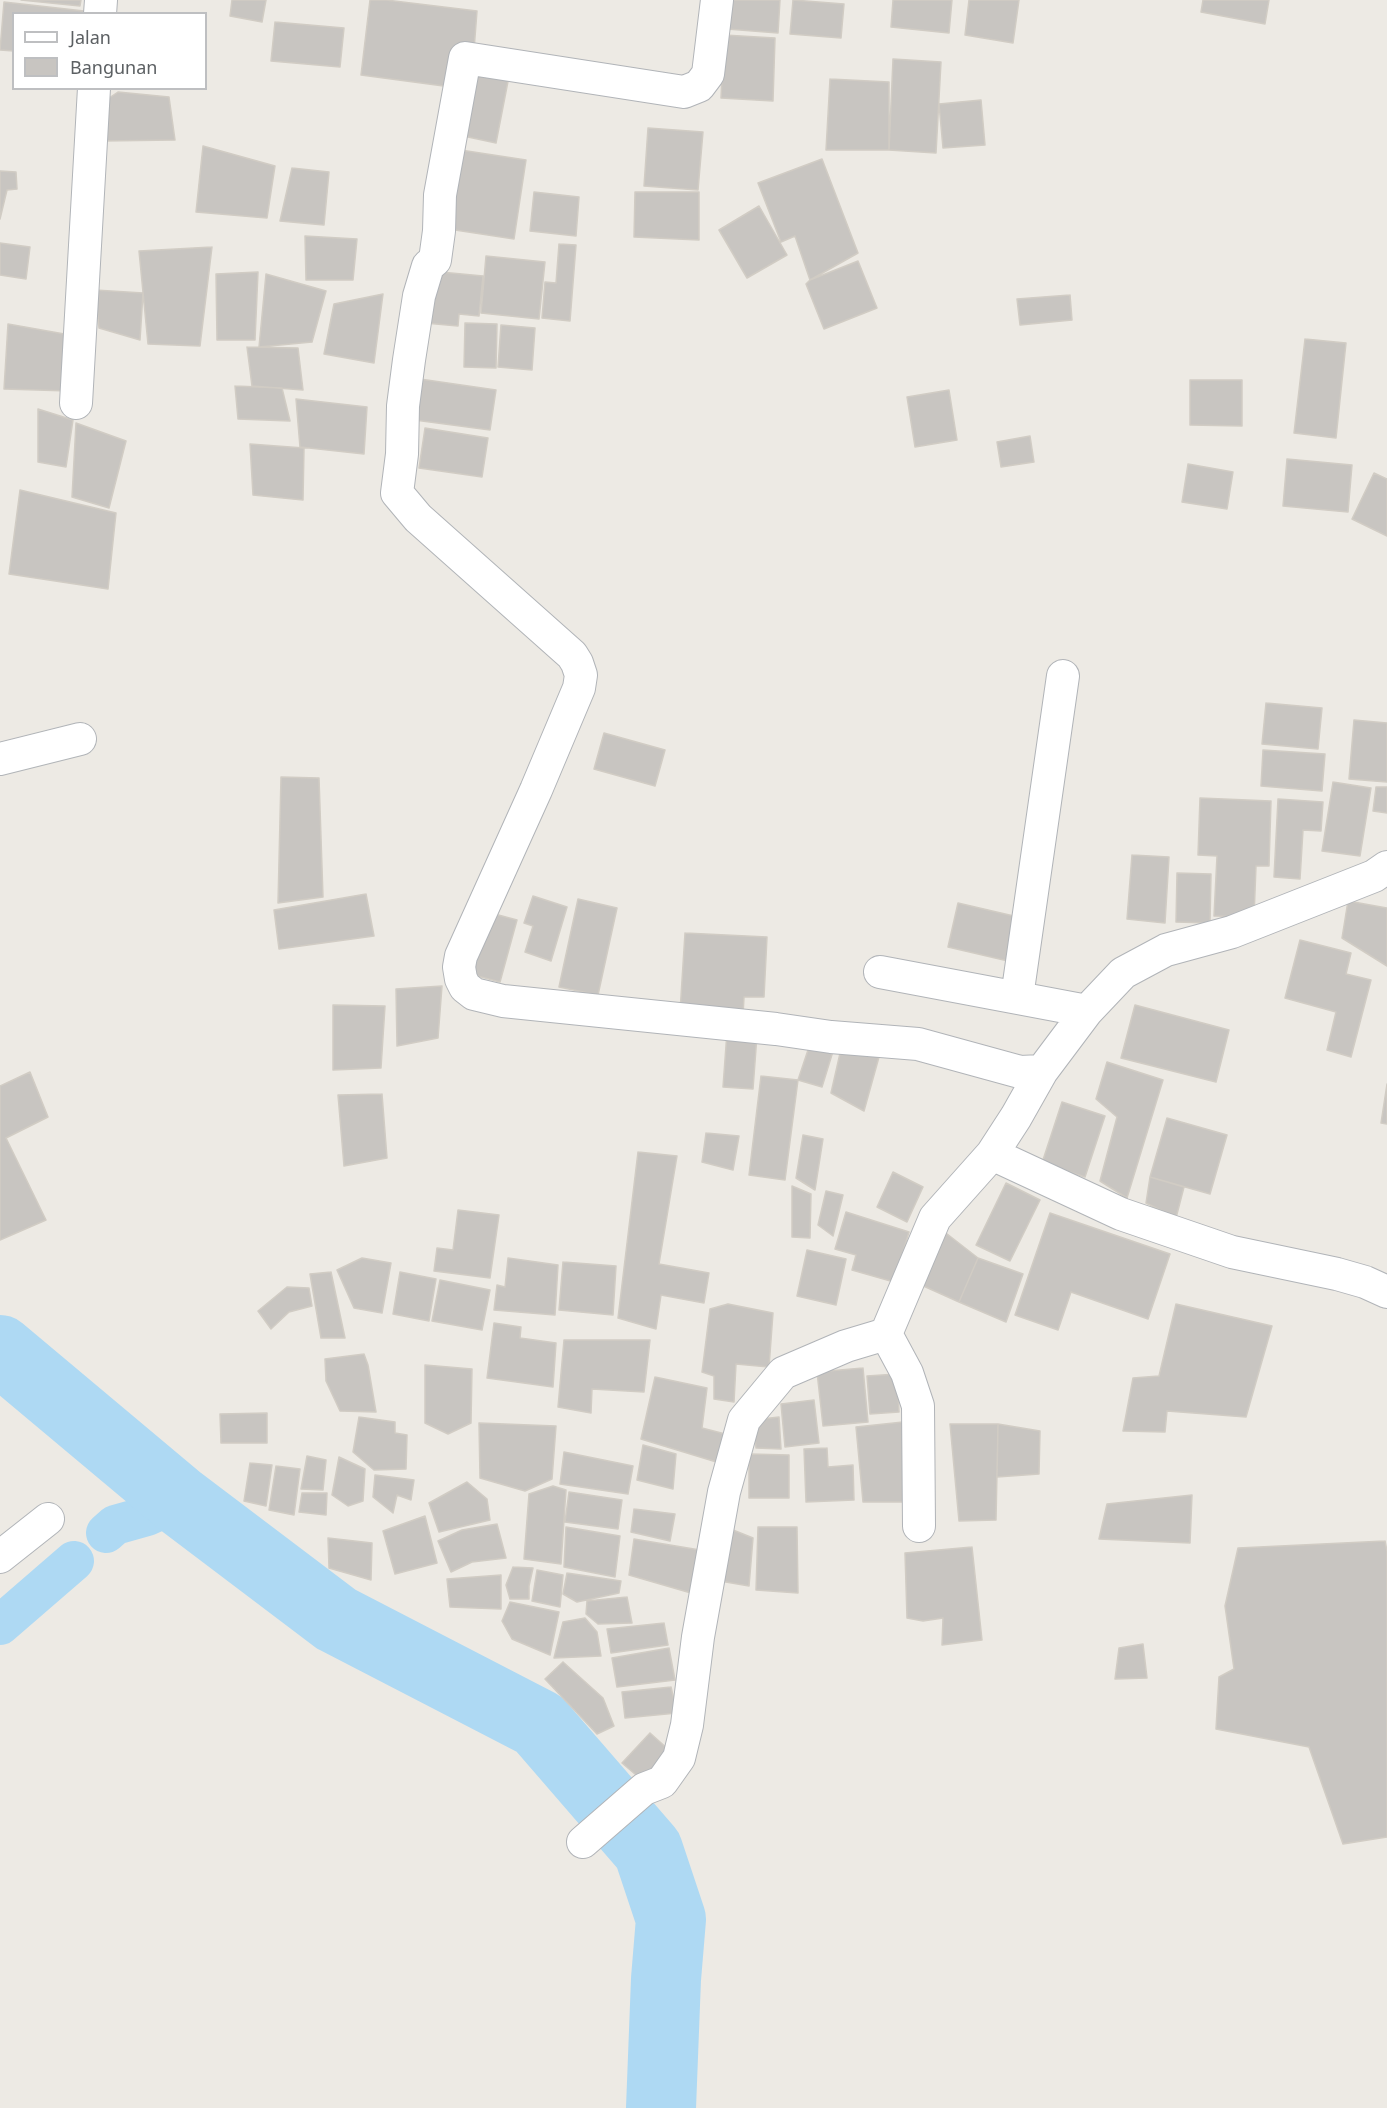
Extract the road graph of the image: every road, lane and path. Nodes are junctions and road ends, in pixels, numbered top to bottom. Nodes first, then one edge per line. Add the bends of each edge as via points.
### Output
1 (717, 0) edge
2 (94, 90) edge
3 (76, 403) dead end
4 (1063, 676) dead end
5 (80, 739) dead end
6 (0, 759) edge
7 (1387, 867) edge
8 (880, 972) dead end
9 (1017, 997) junction
10 (1087, 1011) junction
11 (1042, 1071) junction
12 (992, 1154) junction
13 (1387, 1292) edge
14 (886, 1334) junction
15 (48, 1519) dead end
16 (920, 1526) dead end
17 (0, 1557) edge
18 (583, 1842) dead end

1 - 11 street via 708,74 699,86 684,92 465,58 440,195 435,260 428,266 419,296 408,360 397,493 418,518 572,655 581,675 540,780 461,956 461,979 474,994 503,1001 918,1044 1020,1072
2 - 3 street
4 - 9 street
5 - 6 street
7 - 10 street via 1374,876 1232,932 1166,950 1123,973
8 - 9 street
9 - 10 street
10 - 11 street
11 - 12 street
12 - 13 street via 1121,1214 1232,1252 1337,1274
12 - 14 street via 935,1218
14 - 16 street via 907,1373 918,1406
14 - 18 street via 783,1372 744,1420 724,1492 679,1758 662,1782 644,1789
15 - 17 street

